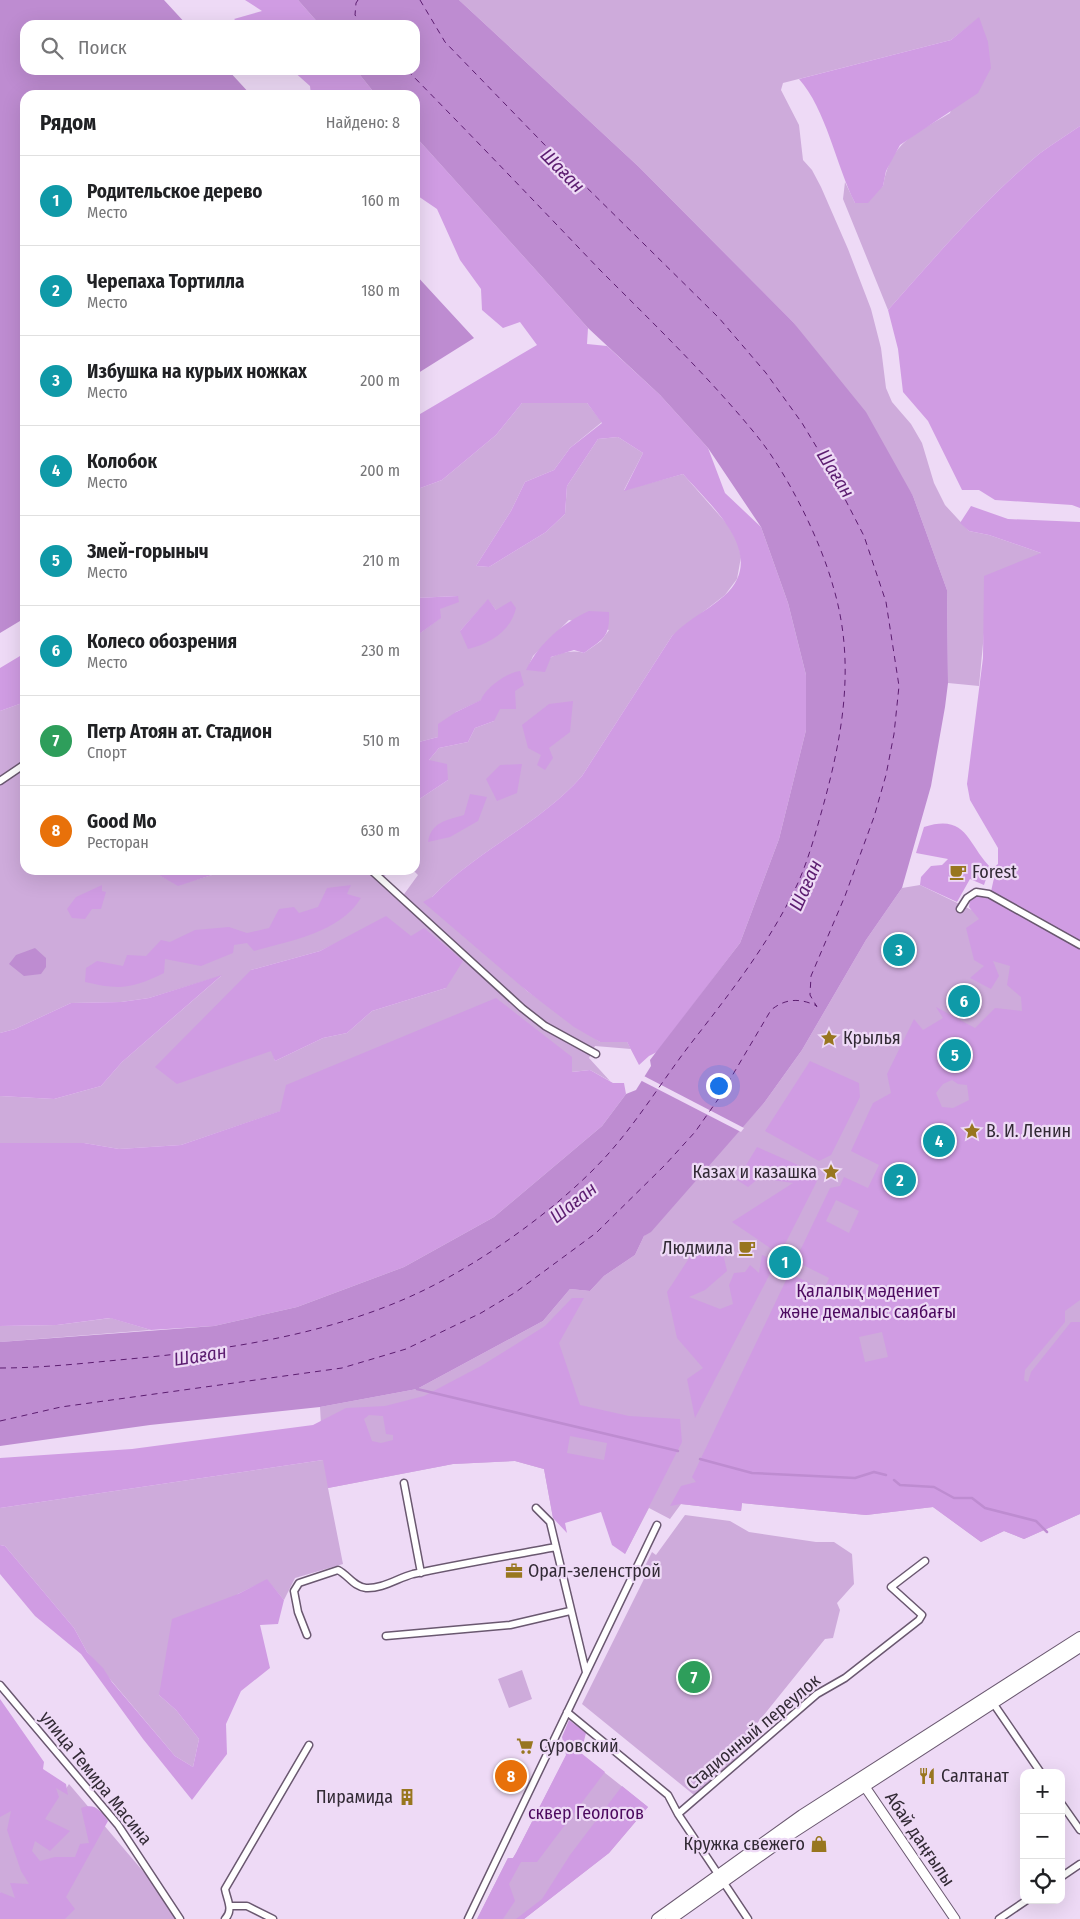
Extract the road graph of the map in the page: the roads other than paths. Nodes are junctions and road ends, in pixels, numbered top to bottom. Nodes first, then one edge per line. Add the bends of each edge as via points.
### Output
1 (20, 767) edge
2 (0, 781) edge
3 (376, 875) edge
4 (960, 909) dead end
5 (1080, 945) edge
6 (596, 1054) dead end
7 (404, 1483) dead end
8 (536, 1508) dead end
9 (657, 1525) dead end
10 (556, 1548) junction
11 (925, 1561) dead end
12 (421, 1573) junction
13 (570, 1611) junction
14 (307, 1635) dead end
15 (386, 1636) dead end
16 (1080, 1637) edge
17 (1080, 1647) edge
18 (586, 1672) junction
19 (0, 1685) edge
20 (990, 1699) junction
21 (567, 1712) junction
22 (308, 1745) dead end
23 (1038, 1769) edge
24 (862, 1782) junction
25 (1065, 1809) edge
26 (678, 1814) junction
27 (1080, 1830) edge
28 (1080, 1864) edge
29 (1065, 1874) edge
30 (721, 1878) junction
31 (1021, 1904) edge
32 (230, 1906) junction
33 (180, 1919) edge
34 (225, 1919) edge
35 (273, 1919) edge
36 (468, 1919) edge
37 (657, 1919) edge
38 (671, 1919) edge
39 (748, 1919) edge
40 (955, 1919) edge
41 (1000, 1919) edge

1 - 2 street
3 - 6 street via 522,1008 546,1026
4 - 5 street via 976,892 989,894
7 - 12 street
8 - 10 street via 550,1522
9 - 18 street
10 - 12 street
10 - 13 street
11 - 26 street, Стадионный переулок via 891,1587 922,1615 919,1620 846,1678 817,1694
12 - 14 street via 374,1588 364,1588 338,1570 299,1583 294,1590 295,1598
13 - 15 street via 510,1625
13 - 18 street
16 - 20 main road
17 - 20 main road via 1025,1682
18 - 21 street
19 - 33 street, улица Темира Масина via 118,1825
20 - 23 street
20 - 24 main road
21 - 26 street via 668,1795
21 - 36 street
22 - 32 street via 225,1889
24 - 30 main road
24 - 40 main road, Абай даңғылы
25 - 27 street
26 - 30 street
28 - 29 street
30 - 37 main road
30 - 38 main road
30 - 39 street
31 - 41 street
32 - 34 street
32 - 35 street via 247,1906

